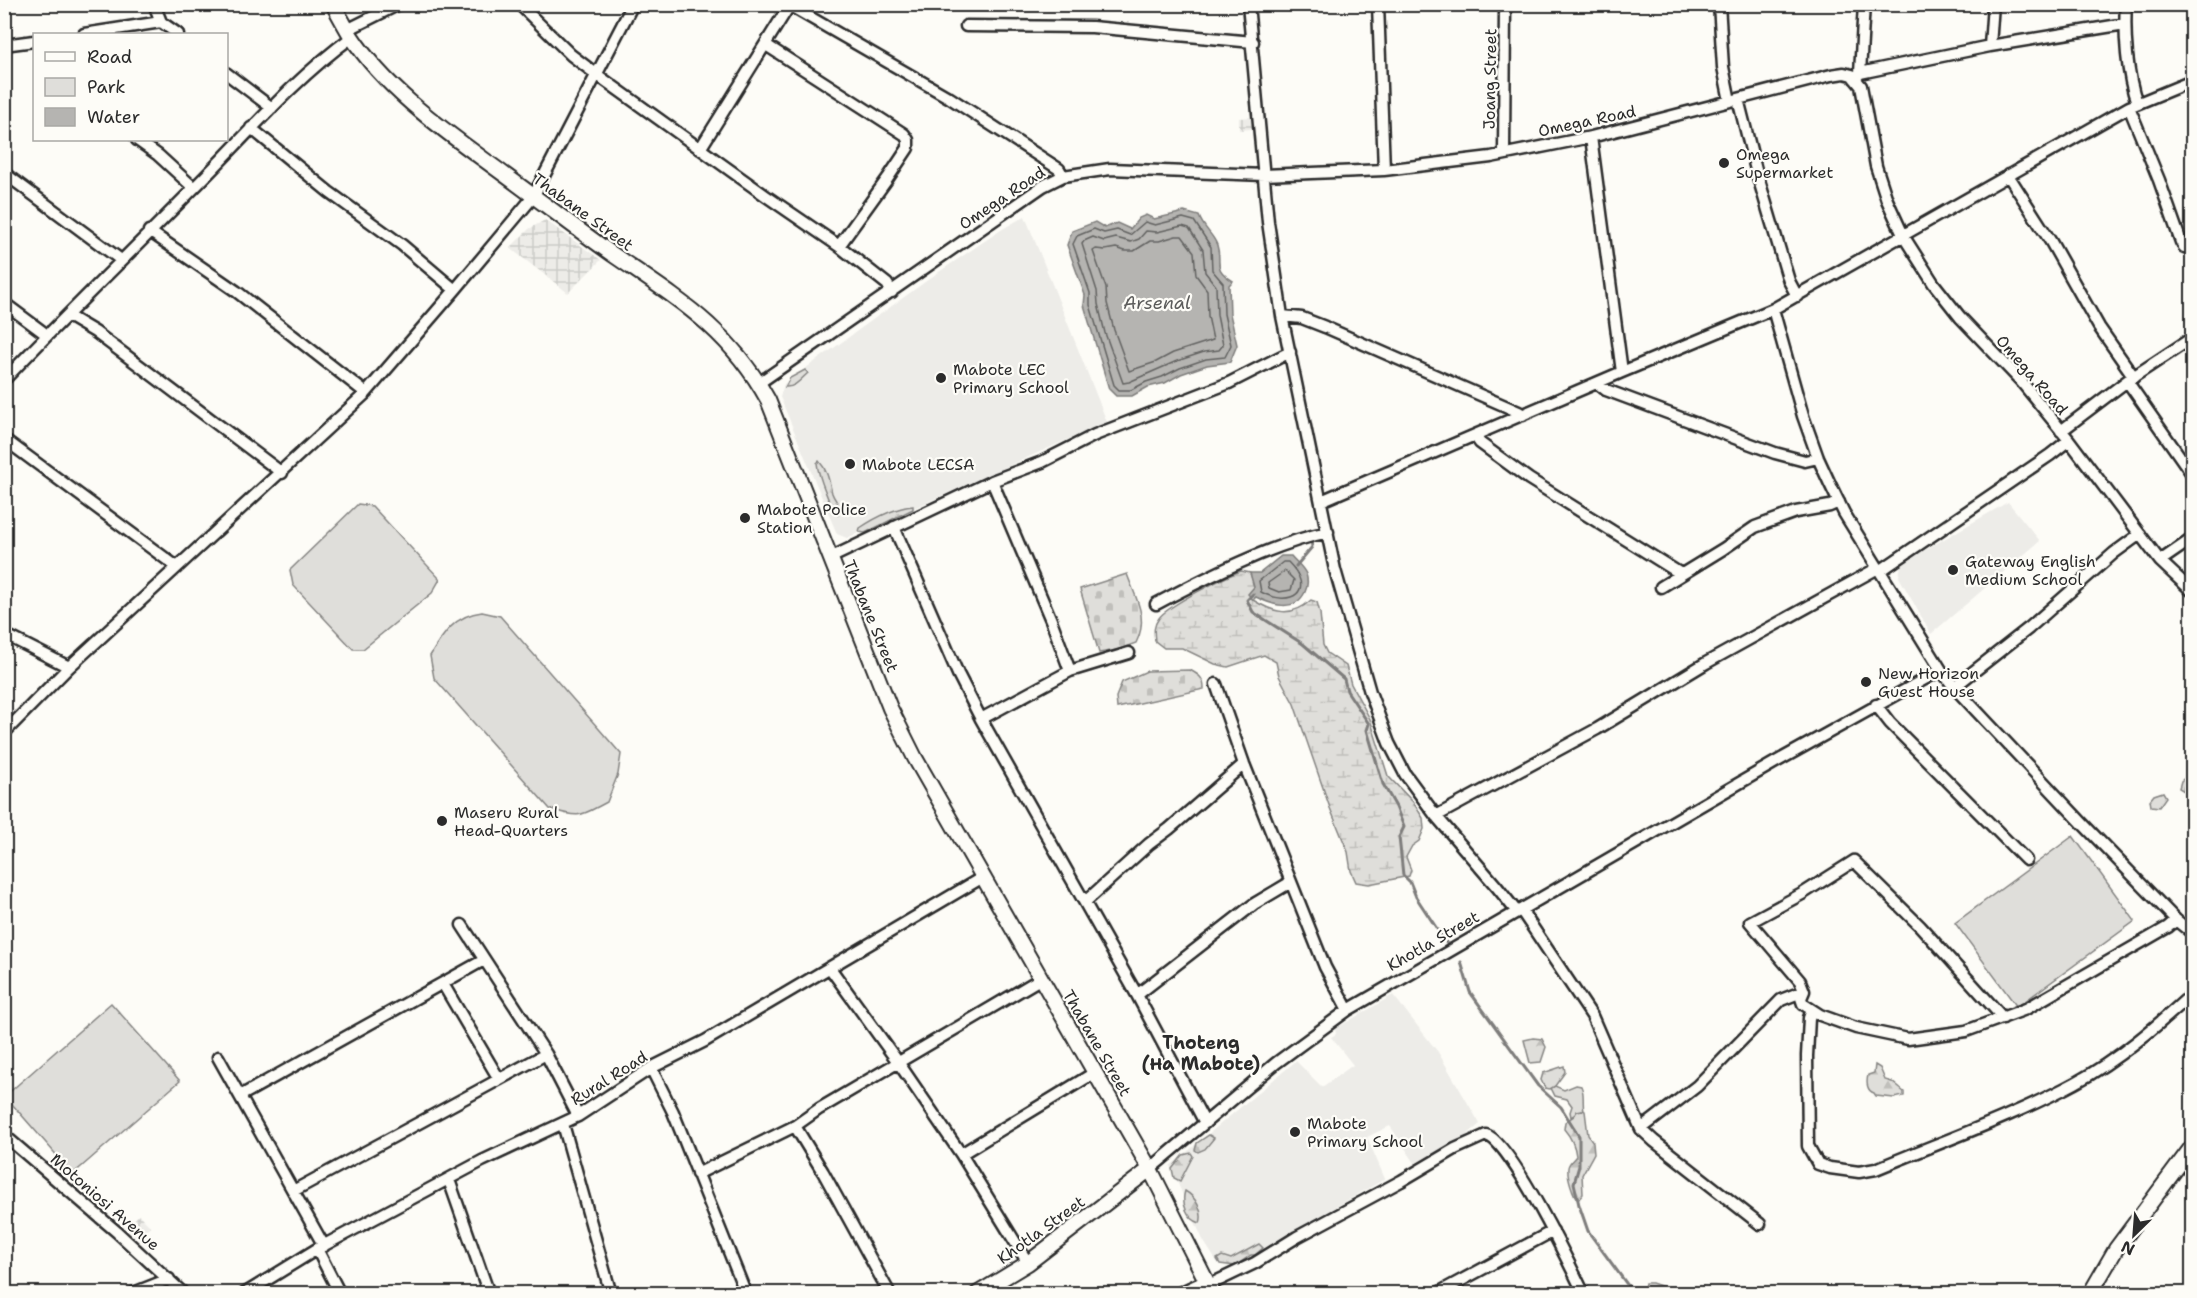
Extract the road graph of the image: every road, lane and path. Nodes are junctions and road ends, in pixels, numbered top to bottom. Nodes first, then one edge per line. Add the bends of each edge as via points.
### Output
1 (154, 4) edge
2 (333, 4) edge
3 (399, 4) edge
4 (519, 4) edge
5 (633, 4) edge
6 (1248, 4) edge
7 (1378, 4) edge
8 (1505, 4) edge
9 (1719, 4) edge
10 (1864, 4) edge
11 (1993, 4) edge
12 (2126, 4) edge
13 (788, 5) edge
14 (161, 22) junction
15 (2125, 24) junction
16 (966, 26) dead end
17 (90, 33) edge
18 (177, 33) edge
19 (350, 33) junction
20 (33, 41) edge
21 (1252, 42) junction
22 (4, 45) edge
23 (766, 45) junction
24 (1990, 46) junction
25 (596, 74) junction
26 (228, 75) edge
27 (1857, 76) junction
28 (2193, 81) edge
29 (1734, 100) junction
30 (2133, 105) junction
31 (272, 108) junction
32 (251, 128) junction
33 (1591, 137) junction
34 (138, 141) edge
35 (700, 149) junction
36 (1504, 154) junction
37 (1384, 170) junction
38 (4, 173) edge
39 (2008, 175) junction
40 (1063, 176) junction
41 (1264, 176) junction
42 (194, 188) junction
43 (533, 197) junction
44 (149, 231) junction
45 (1904, 237) junction
46 (838, 246) junction
47 (2193, 248) edge
48 (121, 260) junction
49 (455, 290) junction
50 (892, 292) junction
51 (1797, 296) junction
52 (4, 303) edge
53 (1773, 309) junction
54 (68, 316) junction
55 (1282, 316) junction
56 (47, 335) junction
57 (2193, 338) edge
58 (1290, 352) junction
59 (1622, 372) junction
60 (2130, 379) junction
61 (4, 380) edge
62 (759, 383) junction
63 (1597, 383) junction
64 (366, 393) junction
65 (1523, 415) junction
66 (2061, 431) junction
67 (1475, 436) junction
68 (4, 439) edge
69 (2069, 440) junction
70 (1818, 458) junction
71 (282, 472) junction
72 (2193, 474) edge
73 (992, 481) junction
74 (1322, 501) junction
75 (1839, 502) junction
76 (894, 527) junction
77 (1328, 532) junction
78 (2140, 534) junction
79 (2193, 539) edge
80 (830, 558) junction
81 (2160, 561) junction
82 (177, 567) junction
83 (1879, 569) junction
84 (1681, 574) junction
85 (1661, 587) dead end
86 (2193, 591) edge
87 (1156, 604) dead end
88 (4, 634) edge
89 (1129, 652) dead end
90 (69, 667) junction
91 (1941, 670) junction
92 (1070, 671) junction
93 (1216, 684) dead end
94 (1954, 687) junction
95 (1876, 705) junction
96 (981, 719) junction
97 (4, 733) edge
98 (1244, 764) junction
99 (1436, 816) junction
100 (2026, 860) dead end
101 (983, 877) junction
102 (1291, 882) junction
103 (1084, 902) junction
104 (1519, 911) junction
105 (2176, 920) junction
106 (462, 925) dead end
107 (2193, 933) edge
108 (484, 960) junction
109 (830, 968) junction
110 (1040, 979) junction
111 (443, 984) junction
112 (1804, 991) junction
113 (2193, 994) edge
114 (1137, 995) junction
115 (1348, 1010) junction
116 (1812, 1010) junction
117 (2002, 1017) junction
118 (546, 1054) junction
119 (218, 1056) dead end
120 (898, 1062) junction
121 (651, 1068) junction
122 (1094, 1072) junction
123 (499, 1079) junction
124 (240, 1096) junction
125 (578, 1116) junction
126 (1205, 1123) junction
127 (563, 1124) junction
128 (795, 1126) junction
129 (1641, 1128) junction
130 (4, 1135) edge
131 (2193, 1147) edge
132 (961, 1154) junction
133 (1150, 1168) junction
134 (697, 1174) junction
135 (449, 1180) junction
136 (294, 1190) junction
137 (1760, 1224) dead end
138 (1554, 1231) junction
139 (321, 1248) junction
140 (1028, 1263) junction
141 (169, 1279) junction
142 (1210, 1286) edge
143 (1450, 1290) edge
144 (131, 1293) edge
145 (184, 1293) edge
146 (244, 1293) edge
147 (340, 1293) edge
148 (489, 1293) edge
149 (611, 1293) edge
150 (746, 1293) edge
151 (890, 1293) edge
152 (977, 1293) edge
153 (1177, 1293) edge
154 (1436, 1293) edge
155 (1584, 1293) edge
156 (2090, 1293) edge

1 - 14 street
2 - 19 street, Thabane Street
3 - 19 street
4 - 25 street
5 - 25 street
6 - 21 street
7 - 37 street
8 - 36 street, Joang Street
9 - 29 street via 1723,67
10 - 27 street
11 - 24 street
12 - 15 street
13 - 23 street
13 - 40 street via 950,98 1059,169
14 - 17 street
14 - 18 street
15 - 24 street
15 - 30 street
16 - 21 street via 1092,27
19 - 31 street
19 - 43 street, Thabane Street via 409,100
20 - 22 street
21 - 41 street
23 - 35 street
23 - 46 street via 908,140 908,148 894,170
24 - 27 street
25 - 35 street
25 - 43 street
26 - 31 street
27 - 29 street, Omega Road via 1831,75
27 - 45 street, Omega Road via 1878,174
28 - 30 street
29 - 33 street, Omega Road
29 - 51 street via 1789,281
30 - 39 street
30 - 47 street via 2181,242 2184,248
31 - 32 street
32 - 42 street
32 - 49 street
33 - 36 street, Omega Road
33 - 59 street
34 - 42 street
35 - 46 street
36 - 37 street, Omega Road
37 - 41 street, Omega Road
38 - 48 street
39 - 45 street
39 - 60 street
40 - 41 street, Omega Road via 1110,169
40 - 50 street, Omega Road
41 - 55 street
42 - 44 street
43 - 49 street
43 - 62 street, Thabane Street via 693,310 723,337
44 - 48 street
44 - 64 street via 236,291
45 - 51 street
45 - 66 street, Omega Road via 1960,317 2020,380
46 - 50 street
48 - 54 street
49 - 64 street
50 - 62 street, Omega Road
51 - 53 street
52 - 56 street
53 - 59 street
53 - 70 street
54 - 56 street
54 - 71 street
55 - 58 street
55 - 65 street via 1302,318 1325,327
56 - 61 street
57 - 60 street
58 - 73 street via 1228,383
58 - 74 street
59 - 63 street
60 - 66 street
60 - 72 street
62 - 80 street, Thabane Street
63 - 65 street
63 - 70 street via 1605,390 1767,451 1806,461
64 - 71 street
65 - 67 street
66 - 69 street, Omega Road
67 - 74 street
67 - 84 street via 1529,479
68 - 82 street
69 - 78 street, Omega Road
69 - 83 street
70 - 75 street
71 - 82 street
73 - 76 street
73 - 92 street
74 - 77 street
75 - 83 street
75 - 84 street via 1755,527
76 - 80 street
76 - 96 street
77 - 87 street via 1249,559
77 - 99 street via 1370,692 1389,743 1405,774
78 - 81 street, Omega Road
78 - 94 street
79 - 81 street
80 - 101 street, Thabane Street via 890,708
81 - 86 street, Omega Road
82 - 90 street
83 - 91 street
83 - 99 street
84 - 85 street
88 - 90 street
89 - 92 street
90 - 97 street
91 - 94 street
91 - 95 street, Khotla Street
92 - 96 street
93 - 98 street
94 - 105 street
95 - 100 street
95 - 104 street, Khotla Street
96 - 103 street
98 - 102 street
98 - 103 street
99 - 104 street
101 - 109 street, Rural Road
101 - 110 street, Thabane Street
102 - 114 street via 1254,904
102 - 115 street via 1325,968
103 - 114 street
104 - 115 street, Khotla Street
104 - 129 street via 1592,1016
105 - 107 street
105 - 117 street via 2026,1010
106 - 108 street
108 - 111 street
108 - 118 street
109 - 120 street
109 - 121 street, Rural Road
110 - 120 street
110 - 122 street, Thabane Street
111 - 123 street
111 - 124 street
112 - 116 street via 1803,1004
112 - 117 street via 1800,981 1750,922 1854,861 1920,926
112 - 129 street via 1781,1000 1697,1086
113 - 116 street via 2118,1056 2076,1082 1885,1166 1859,1172 1818,1164 1808,1146 1807,1056
114 - 126 street
115 - 126 street, Khotla Street via 1276,1063
116 - 117 street via 1856,1028 1908,1039 1966,1031
118 - 123 street
118 - 125 street
119 - 124 street
120 - 128 street
120 - 132 street
121 - 125 street, Rural Road
121 - 134 street
122 - 132 street
122 - 133 street, Thabane Street
123 - 136 street
124 - 136 street
125 - 127 street, Rural Road
126 - 133 street, Khotla Street
127 - 135 street, Rural Road
127 - 149 street
128 - 134 street
128 - 151 street
129 - 137 street
130 - 141 street, Motoniosi Avenue
131 - 156 street via 2116,1249
132 - 140 street
133 - 140 street, Khotla Street
133 - 142 street, Thabane Street
134 - 150 street
135 - 139 street, Rural Road
135 - 148 street
136 - 139 street
138 - 142 street via 1501,1146 1486,1135
138 - 143 street
138 - 155 street
139 - 146 street, Rural Road
139 - 147 street
140 - 152 street, Khotla Street
141 - 144 street
141 - 145 street, Motoniosi Avenue
142 - 153 street
143 - 154 street

